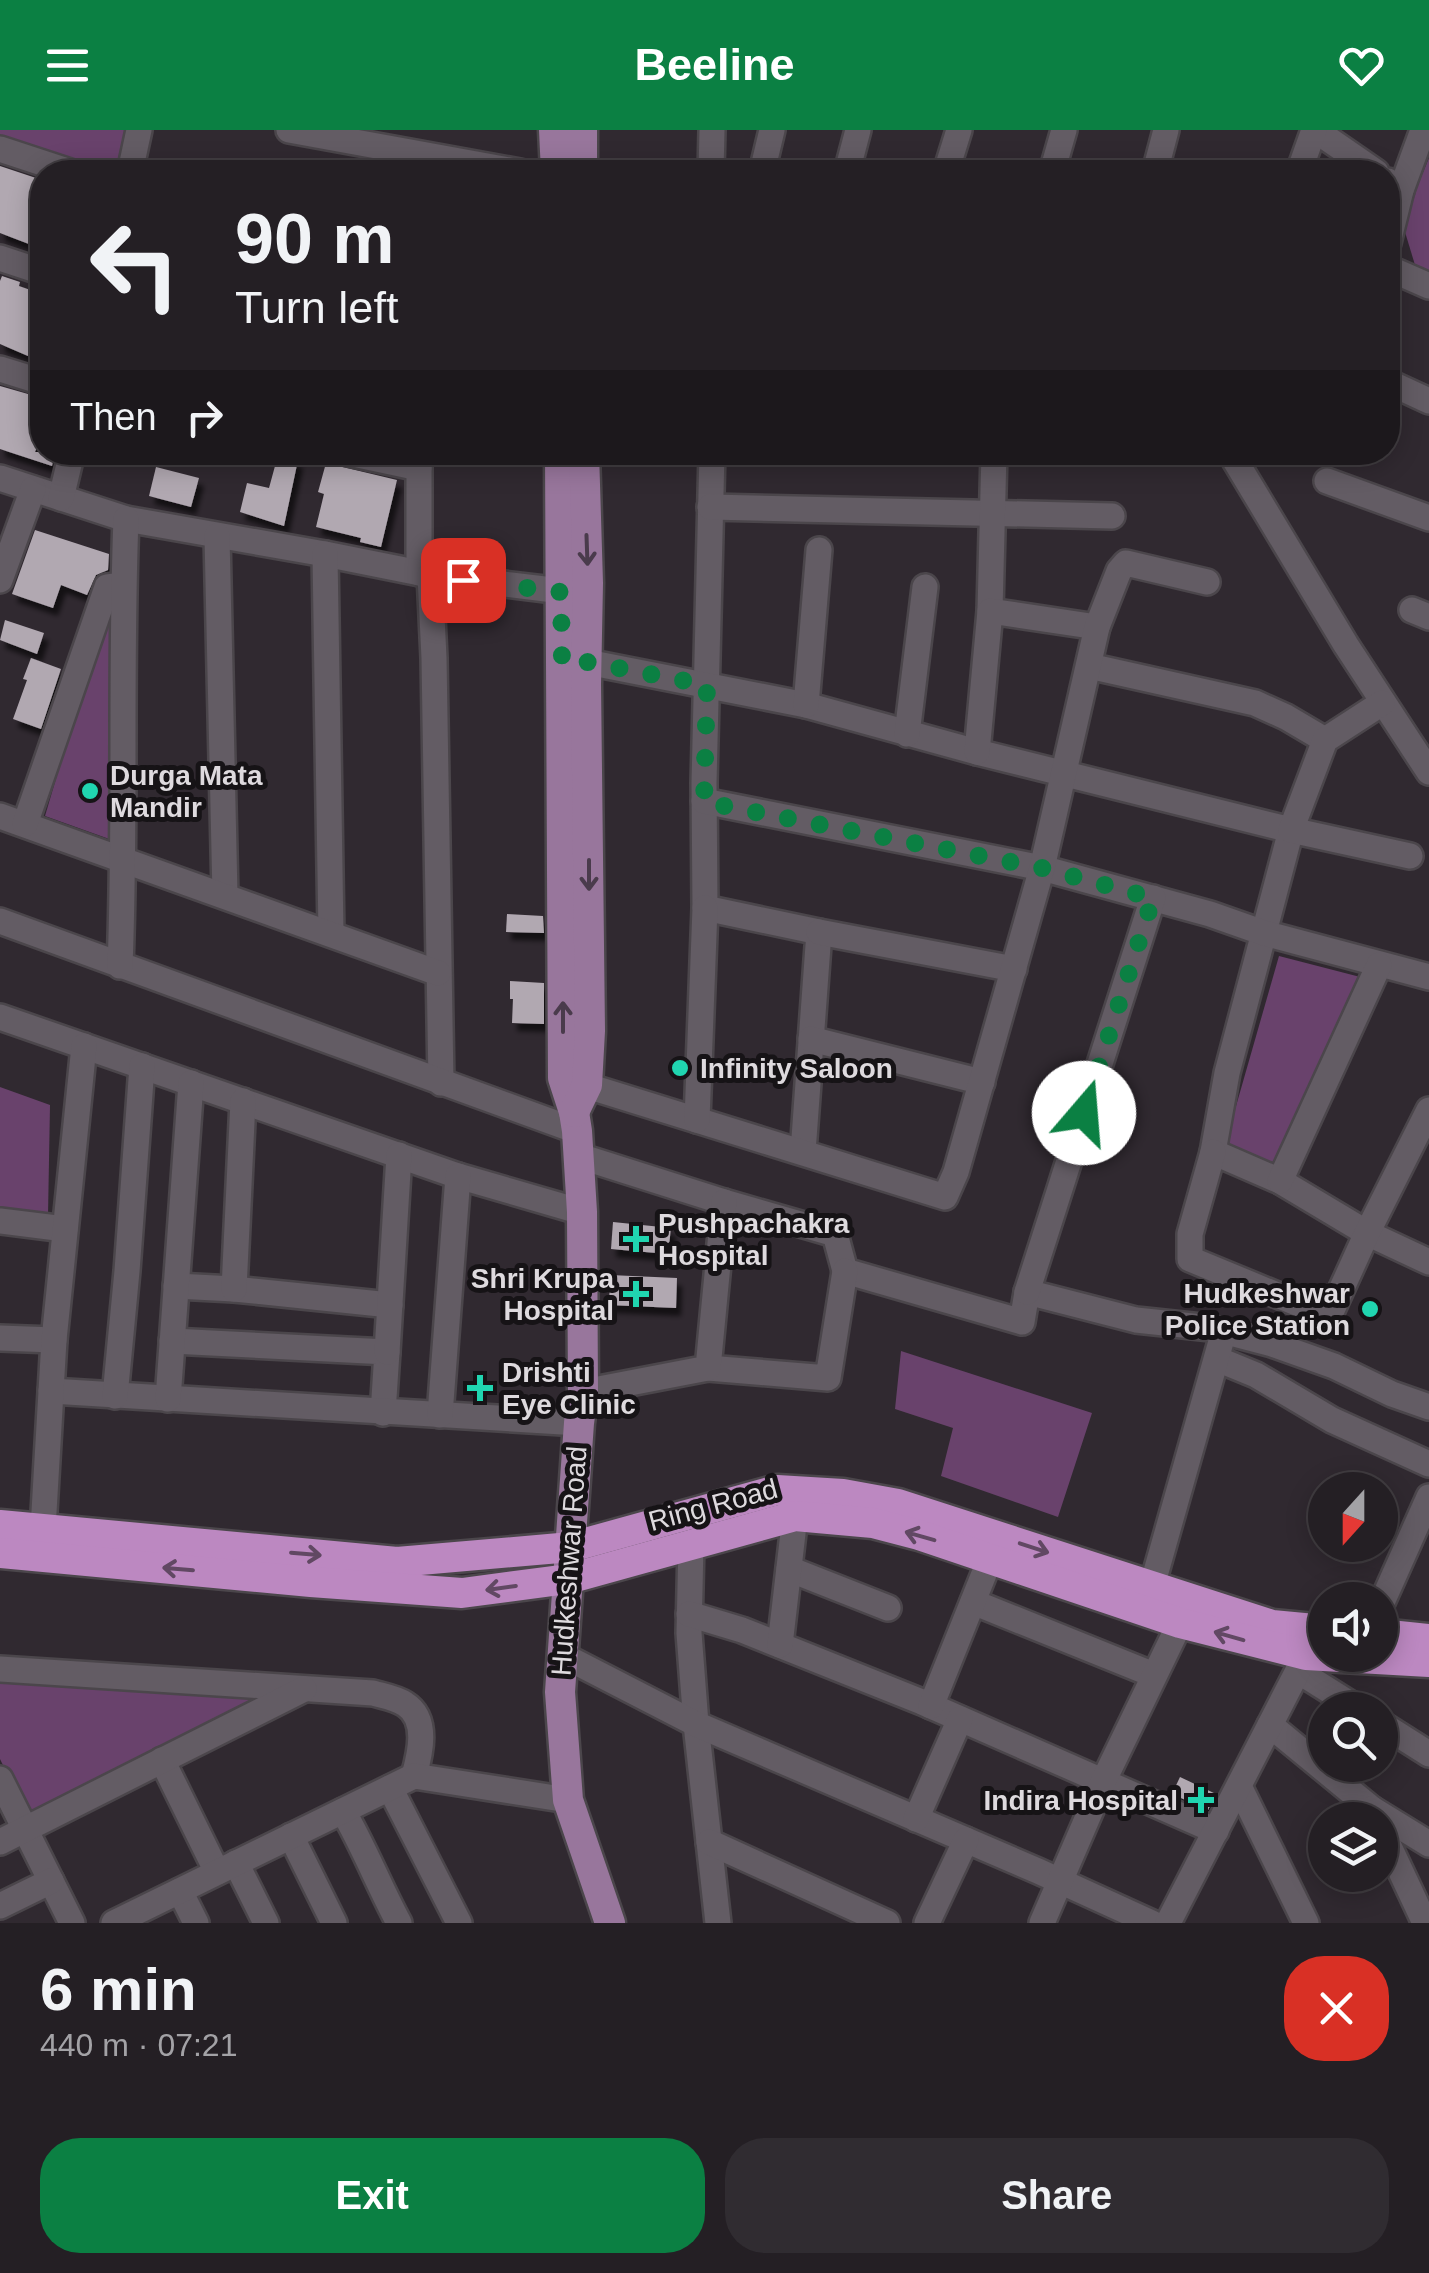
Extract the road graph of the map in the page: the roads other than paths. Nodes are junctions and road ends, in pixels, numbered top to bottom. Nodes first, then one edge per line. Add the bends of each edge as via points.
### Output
1 (139, 130) edge
2 (289, 130) edge
3 (712, 130) edge
4 (772, 130) edge
5 (858, 130) edge
6 (959, 130) edge
7 (1064, 130) edge
8 (1166, 130) edge
9 (1314, 130) edge
10 (1423, 130) edge
11 (560, 131) edge
12 (0, 148) edge
13 (35, 160) edge
14 (133, 160) edge
15 (406, 160) edge
16 (557, 160) edge
17 (576, 160) edge
18 (712, 160) edge
19 (765, 160) edge
20 (850, 160) edge
21 (950, 160) edge
22 (1055, 160) edge
23 (1163, 160) edge
24 (1303, 160) edge
25 (1358, 160) edge
26 (1400, 174) edge
27 (0, 258) edge
28 (30, 268) edge
29 (1400, 273) edge
30 (1429, 286) edge
31 (0, 368) edge
32 (30, 378) edge
33 (1400, 388) edge
34 (1429, 401) edge
35 (69, 465) edge
36 (419, 465) edge
37 (561, 465) edge
38 (583, 465) edge
39 (712, 465) edge
40 (993, 465) edge
41 (1238, 465) edge
42 (0, 478) edge
43 (1327, 480) dead end
44 (33, 489) junction
45 (61, 498) junction
46 (710, 507) junction
47 (991, 513) junction
48 (1112, 516) dead end
49 (1429, 518) edge
50 (126, 519) junction
51 (217, 536) junction
52 (819, 550) dead end
53 (324, 554) junction
54 (425, 574) junction
55 (0, 580) edge
56 (1208, 582) dead end
57 (123, 585) junction
58 (925, 587) dead end
59 (574, 593) junction
60 (990, 611) junction
61 (1098, 628) junction
62 (574, 662) junction
63 (1089, 666) junction
64 (707, 685) junction
65 (1382, 702) junction
66 (806, 706) junction
67 (907, 734) junction
68 (1326, 740) junction
69 (978, 752) junction
70 (1429, 772) edge
71 (1064, 774) junction
72 (704, 802) junction
73 (0, 816) edge
74 (25, 824) junction
75 (1290, 830) junction
76 (1410, 856) dead end
77 (124, 860) junction
78 (1042, 868) junction
79 (224, 896) junction
80 (1153, 898) junction
81 (705, 908) junction
82 (0, 922) edge
83 (819, 932) junction
84 (1264, 933) junction
85 (331, 934) junction
86 (1380, 965) junction
87 (120, 966) junction
88 (1014, 969) junction
89 (438, 973) junction
90 (1429, 976) edge
91 (0, 1016) edge
92 (811, 1039) junction
93 (84, 1046) junction
94 (142, 1066) junction
95 (575, 1082) junction
96 (982, 1082) junction
97 (190, 1083) junction
98 (441, 1083) junction
99 (243, 1101) junction
100 (1429, 1110) edge
101 (697, 1120) junction
102 (576, 1133) junction
103 (804, 1152) junction
104 (1213, 1152) junction
105 (399, 1155) junction
106 (458, 1176) junction
107 (1280, 1180) junction
108 (724, 1202) junction
109 (582, 1212) junction
110 (0, 1221) edge
111 (66, 1229) junction
112 (1367, 1233) junction
113 (1429, 1262) edge
114 (845, 1271) junction
115 (176, 1286) junction
116 (234, 1289) junction
117 (1027, 1292) junction
118 (390, 1305) junction
119 (1224, 1331) junction
120 (0, 1338) edge
121 (54, 1340) junction
122 (172, 1341) junction
123 (387, 1352) junction
124 (1216, 1359) junction
125 (708, 1368) junction
126 (51, 1392) junction
127 (583, 1392) junction
128 (115, 1396) junction
129 (168, 1399) junction
130 (1429, 1407) edge
131 (384, 1413) junction
132 (440, 1415) junction
133 (579, 1423) junction
134 (1429, 1464) edge
135 (1429, 1497) edge
136 (796, 1516) junction
137 (0, 1526) edge
138 (43, 1530) junction
139 (690, 1544) junction
140 (571, 1548) junction
141 (0, 1552) edge
142 (990, 1558) junction
143 (789, 1569) junction
144 (568, 1578) junction
145 (1391, 1582) edge
146 (1152, 1586) junction
147 (973, 1602) junction
148 (888, 1608) dead end
149 (690, 1614) junction
150 (1180, 1623) junction
151 (1398, 1636) edge
152 (1429, 1639) edge
153 (780, 1645) junction
154 (1308, 1647) edge
155 (1308, 1651) edge
156 (562, 1655) junction
157 (1398, 1659) edge
158 (1429, 1662) edge
159 (1308, 1668) edge
160 (0, 1669) edge
161 (1154, 1676) junction
162 (304, 1688) junction
163 (931, 1706) junction
164 (960, 1718) junction
165 (696, 1724) junction
166 (1270, 1725) junction
167 (1398, 1734) edge
168 (1429, 1754) edge
169 (162, 1760) junction
170 (414, 1776) junction
171 (0, 1779) edge
172 (1103, 1782) junction
173 (390, 1788) junction
174 (1240, 1788) junction
175 (568, 1800) junction
176 (1358, 1802) edge
177 (343, 1811) junction
178 (916, 1820) junction
179 (25, 1829) junction
180 (1398, 1829) edge
181 (1216, 1831) junction
182 (291, 1836) junction
183 (966, 1840) junction
184 (0, 1842) edge
185 (709, 1842) junction
186 (1429, 1844) edge
187 (1398, 1865) edge
188 (227, 1868) junction
189 (1059, 1880) junction
190 (51, 1881) junction
191 (180, 1891) junction
192 (0, 1906) edge
193 (72, 1923) edge
194 (114, 1923) edge
195 (196, 1923) edge
196 (266, 1923) edge
197 (334, 1923) edge
198 (399, 1923) edge
199 (459, 1923) edge
200 (610, 1923) edge
201 (718, 1923) edge
202 (887, 1923) edge
203 (927, 1923) edge
204 (1042, 1923) edge
205 (1152, 1923) edge
206 (1168, 1923) edge
207 (1306, 1923) edge
208 (1425, 1923) edge

1 - 14 street
2 - 15 street
3 - 18 street
4 - 19 street
5 - 20 street
6 - 21 street
7 - 22 street
8 - 23 street
9 - 24 street
9 - 25 street
10 - 26 street
11 - 16 main road
11 - 17 main road
12 - 13 street
27 - 28 street
29 - 30 street
31 - 32 street
33 - 34 street
35 - 45 street
36 - 54 street
37 - 59 main road
38 -> 59 main road
39 - 46 street
40 - 47 street
41 - 65 street
42 - 44 street
43 - 49 street
44 - 45 street
44 - 55 street
45 - 50 street
46 - 47 street
46 - 64 street
47 - 48 street
47 - 60 street
50 - 51 street
50 - 57 street
51 - 53 street
51 - 79 street
52 - 66 street
53 - 54 street
53 - 85 street
54 - 59 street
54 - 89 street via 434,658
56 - 61 street via 1126,563
57 - 74 street via 108,586
57 - 77 street
58 - 67 street
59 - 62 main road
60 - 61 street
60 - 69 street
61 - 63 street
62 - 64 street
62 - 95 main road via 590,978
63 - 68 street via 1255,704
63 - 71 street
64 - 66 street
64 - 72 street
65 - 68 street
65 - 70 street
66 - 67 street
67 - 69 street
68 - 75 street
69 - 71 street
71 - 75 street
71 - 78 street
72 - 78 street
72 - 81 street
73 - 74 street
74 - 77 street
75 - 76 street
75 - 84 street
77 - 79 street
77 - 87 street
78 - 80 street
78 - 88 street
79 - 85 street
80 - 84 street
80 - 117 street
81 - 83 street
81 - 101 street
82 - 87 street
83 - 88 street
83 - 92 street
84 - 86 street
84 - 104 street via 1226,1072
85 - 89 street
86 - 90 street
86 - 107 street
87 - 98 street
88 - 96 street
89 - 98 street
91 - 93 street
92 - 96 street
92 - 103 street
93 - 94 street
93 - 111 street
94 - 97 street
94 - 128 street
95 - 101 street
95 - 102 main road
96 - 103 street via 945,1197
97 - 99 street
97 - 115 street
98 - 102 street
99 - 105 street
99 - 116 street
100 - 112 street
101 - 103 street
102 - 108 street
102 - 109 main road, Hudkeshwar Road
104 - 107 street
104 - 112 street via 1190,1234 1190,1259 1323,1314 1332,1310
105 - 106 street
105 - 118 street
106 - 109 street
106 - 132 street
107 - 112 street
108 - 114 street via 835,1234
108 - 125 street
109 - 127 main road, Hudkeshwar Road
110 - 111 street
111 - 121 street
112 - 113 street
114 - 117 street via 1022,1322
114 - 125 street via 828,1378
115 - 116 street
115 - 122 street
116 - 118 street
117 - 119 street via 1136,1320
118 - 123 street
119 - 124 street
119 - 130 street via 1334,1366
120 - 121 street
121 - 126 street
122 - 123 street
122 - 129 street
123 - 131 street
124 - 134 street
124 - 146 street
125 - 127 street
126 - 128 street
126 - 138 street
127 - 133 main road, Hudkeshwar Road
128 - 129 street
129 - 131 street
131 - 132 street
132 - 133 street
133 - 140 main road, Hudkeshwar Road
135 - 145 street
136 - 139 highway, Ring Road
142 -> 136 highway, Ring Road via 873,1524
136 - 143 street
137 - 138 highway, Ring Road
138 -> 140 highway, Ring Road via 397,1562
139 - 144 highway, Ring Road
139 - 149 street
140 - 144 main road, Hudkeshwar Road
140 -> 146 highway, Ring Road via 778,1490 843,1494 898,1504
144 -> 141 highway, Ring Road via 462,1594
142 - 147 street
142 - 150 highway, Ring Road
143 - 148 street
143 - 153 street
144 - 156 main road, Hudkeshwar Road
146 - 154 highway, Ring Road via 1272,1625
147 - 161 street
147 - 163 street
149 - 153 street
149 - 165 street
155 -> 150 highway, Ring Road
150 - 161 street
151 - 152 highway
153 - 163 street
156 - 165 street
156 - 175 main road, Hudkeshwar Road
157 - 158 highway, Ring Road
159 - 166 street
160 - 162 street
161 - 172 street
162 - 169 street
162 - 170 street via 373,1693 404,1703 419,1723
163 - 164 street
164 - 172 street
164 - 178 street
165 - 178 street
165 - 185 street
166 - 174 street
166 - 176 street
167 - 168 street
169 - 179 street
169 - 188 street
170 - 173 street
170 - 175 street
171 - 179 street
172 - 181 street
172 - 189 street
173 - 177 street
173 - 199 street
174 - 181 street
174 - 207 street
175 - 200 main road, Hudkeshwar Road
177 - 182 street
177 - 198 street
178 - 183 street
179 - 184 street
179 - 190 street
180 - 186 street
181 - 206 street
182 - 188 street
182 - 197 street
183 - 189 street
183 - 203 street
185 - 201 street
185 - 202 street
187 - 208 street
188 - 191 street
188 - 196 street
189 - 204 street
189 - 205 street
190 - 192 street
190 - 193 street
191 - 194 street
191 - 195 street

